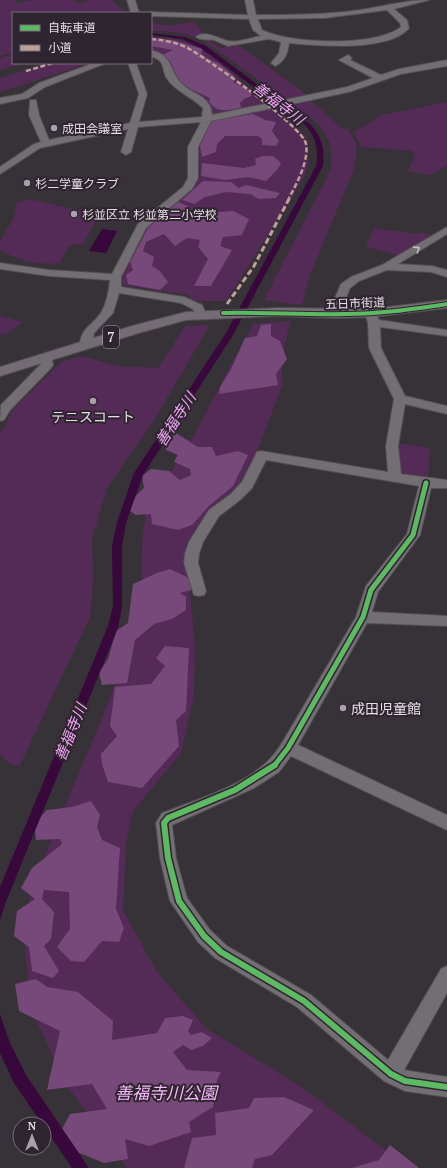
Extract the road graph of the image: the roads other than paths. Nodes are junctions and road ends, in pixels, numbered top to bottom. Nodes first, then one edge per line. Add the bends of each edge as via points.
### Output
1 (131, 0) edge
2 (249, 0) edge
3 (425, 0) edge
4 (389, 8) junction
5 (135, 12) edge
6 (152, 14) edge
7 (254, 16) junction
8 (200, 37) dead end
9 (269, 38) junction
10 (286, 40) junction
11 (152, 53) edge
12 (348, 58) dead end
13 (275, 63) dead end
14 (447, 63) edge
15 (99, 64) edge
16 (132, 64) edge
17 (380, 78) junction
18 (0, 101) edge
19 (33, 102) dead end
20 (207, 118) junction
21 (134, 124) junction
22 (46, 143) junction
23 (126, 152) dead end
24 (0, 171) edge
25 (447, 230) edge
26 (0, 266) edge
27 (386, 267) junction
28 (447, 274) edge
29 (116, 277) junction
30 (115, 289) junction
31 (447, 304) edge
32 (200, 314) junction
33 (334, 314) junction
34 (372, 318) junction
35 (447, 332) edge
36 (86, 345) junction
37 (46, 358) junction
38 (0, 372) edge
39 (400, 399) junction
40 (447, 410) edge
41 (0, 417) edge
42 (395, 477) junction
43 (426, 483) junction
44 (447, 484) edge
45 (199, 591) dead end
46 (363, 617) junction
47 (447, 621) edge
48 (288, 748) junction
49 (447, 823) edge
50 (447, 975) edge
51 (391, 1074) junction
52 (447, 1087) edge

1 - 5 street
2 - 7 street
3 - 4 street
4 - 7 street via 332,15
4 - 10 street via 405,25 404,30 394,36 338,43
6 - 7 street
7 - 9 street via 256,30
8 - 9 street via 216,38 228,44
9 - 10 street
10 - 13 street via 283,54
11 - 20 street via 159,55 166,62 170,67 170,76 180,87 205,104 208,109
12 - 17 street via 344,60
14 - 17 street
15 - 18 street via 42,85 25,96
16 - 21 street via 143,94
17 - 20 street via 349,89
19 - 22 street via 34,115
20 - 21 street
20 - 29 street via 193,147 193,178 187,189 142,226
21 - 22 street
21 - 23 street
22 - 24 street via 36,146
27 -> 25 street
26 - 29 street via 49,273
27 - 28 street via 432,269
27 - 33 street via 355,279 345,286
29 - 30 street
30 - 32 street via 184,300 198,307
30 - 36 street via 107,313 89,332
31 - 34 main road, 五日市街道 / 7
32 - 33 main road, 五日市街道 / 7
32 - 36 main road, 7 via 164,321
33 - 34 main road, 五日市街道 / 7
34 - 35 street
34 - 39 street via 375,348
36 - 37 main road, 7
37 - 38 main road, 7
37 - 41 street via 47,365 5,408
39 - 40 street
39 - 42 street via 392,446
42 - 43 street
42 - 45 street via 261,455 256,470 247,484 231,502 213,515 193,550 191,569 198,581
43 - 44 street
43 - 46 street via 413,535 371,590
46 - 47 street
46 - 48 street
48 - 49 street
48 - 51 street via 273,767 245,786 229,795 168,818 164,823 168,858 179,901 204,936 221,952 304,1001
50 - 51 street
51 - 52 street via 405,1081

